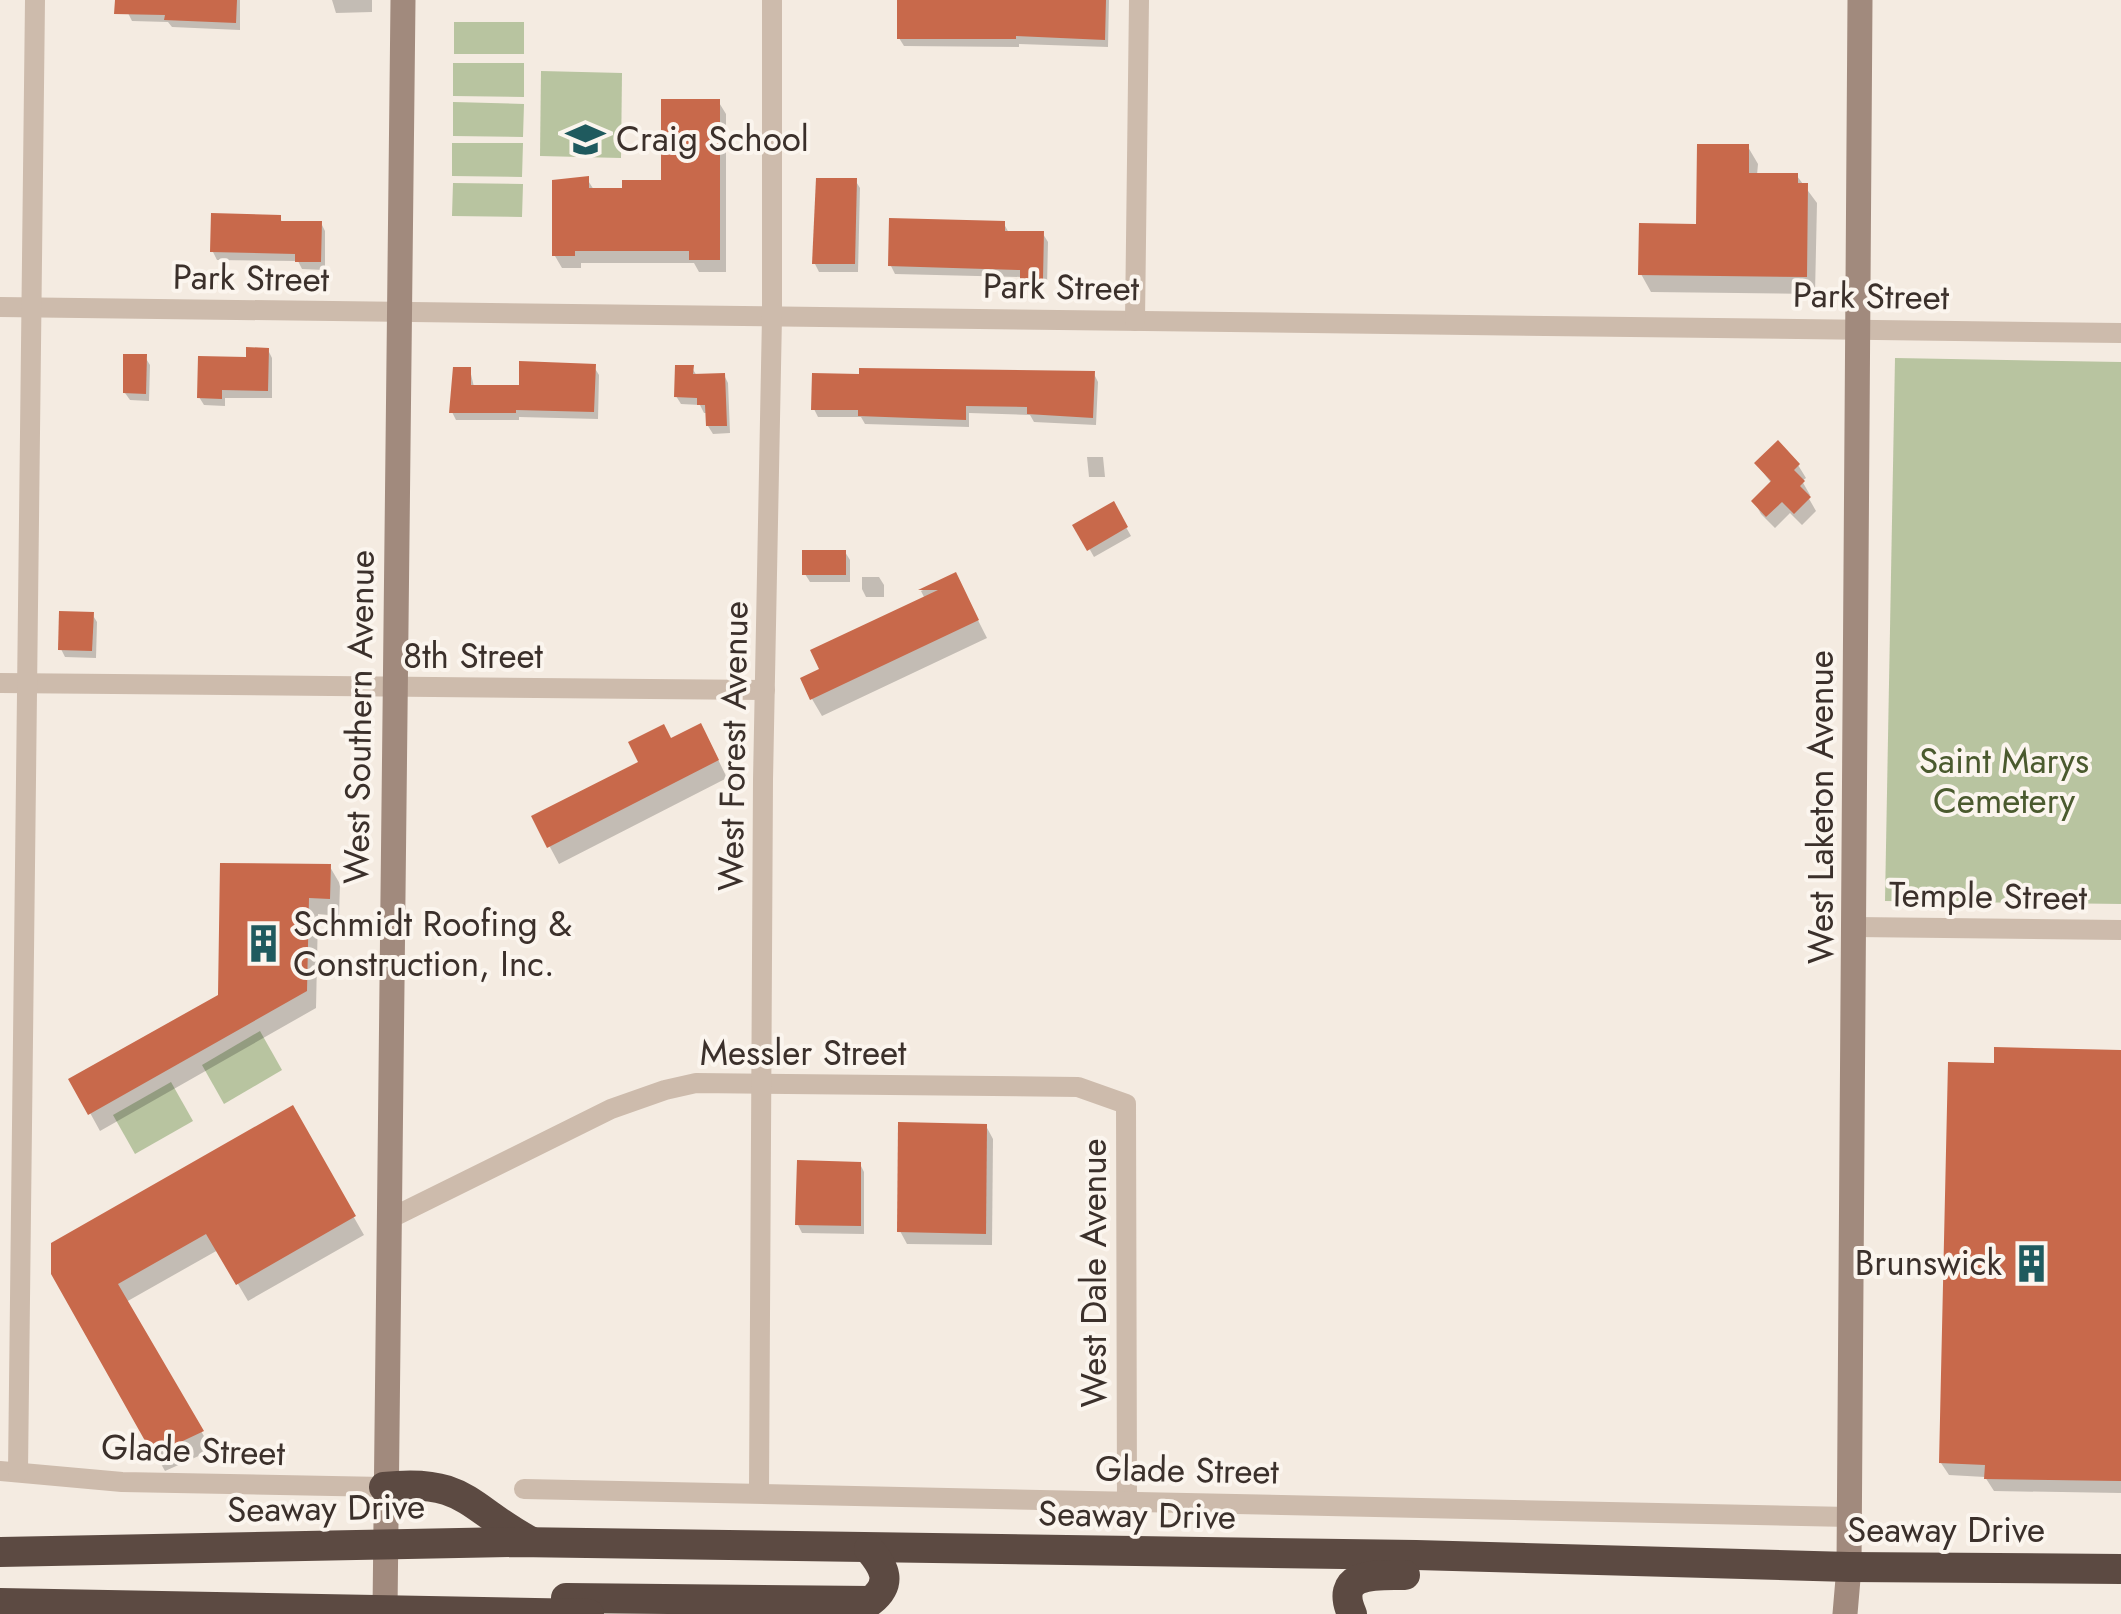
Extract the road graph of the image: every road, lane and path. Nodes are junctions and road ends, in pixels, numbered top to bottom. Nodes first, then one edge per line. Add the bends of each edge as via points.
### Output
1 (35, 0) edge
2 (402, 0) edge
3 (772, 0) edge
4 (1140, 0) edge
5 (1860, 0) edge
6 (0, 307) edge
7 (30, 308) junction
8 (399, 313) junction
9 (772, 316) junction
10 (1135, 321) junction
11 (1855, 328) junction
12 (2121, 333) edge
13 (0, 683) edge
14 (26, 683) junction
15 (394, 688) junction
16 (765, 690) junction
17 (1855, 927) junction
18 (2121, 930) edge
19 (763, 1083) junction
20 (1126, 1104) joint
21 (387, 1220) junction
22 (9, 1471) edge
23 (384, 1486) junction
24 (524, 1489) dead end
25 (758, 1492) junction
26 (1127, 1501) junction
27 (1849, 1516) junction
28 (0, 1535) edge
29 (533, 1542) junction
30 (384, 1544) junction
31 (151, 1548) junction
32 (869, 1549) junction
33 (0, 1552) edge
34 (1799, 1566) junction
35 (1849, 1567) junction
36 (2121, 1569) edge
37 (0, 1604) edge
38 (441, 1611) junction
39 (385, 1612) edge
40 (590, 1614) edge
41 (1352, 1614) edge
42 (1846, 1614) edge

1 - 7 street
2 - 8 street, West Southern Avenue
3 - 9 street, West Forest Avenue
4 - 10 street
5 - 11 street, West Laketon Avenue
6 - 7 street, Park Street
7 - 8 street, Park Street
7 - 14 street
8 - 9 street, Park Street
8 - 15 street, West Southern Avenue
9 - 10 street, Park Street
9 - 16 street, West Forest Avenue
10 - 11 street, Park Street
11 - 12 street, Park Street
11 - 17 street, West Laketon Avenue
13 - 14 street, 8th Street
14 - 15 street, 8th Street
14 - 22 street
15 - 16 street, 8th Street
15 - 21 street, West Southern Avenue
16 - 19 street, West Forest Avenue
17 - 18 street, Temple Street
17 - 27 street, West Laketon Avenue
19 - 20 street, Messler Street via 1078,1087
19 - 21 street, Messler Street via 696,1083 611,1109
19 - 25 street, West Forest Avenue
20 - 26 street, West Dale Avenue
21 - 23 street, West Southern Avenue
22 - 23 street, Glade Street via 139,1482
23 - 29 highway via 437,1485
23 - 30 street, West Southern Avenue
24 - 25 street, Glade Street
25 - 26 street, Glade Street
26 - 27 street, Glade Street
27 - 35 street, West Laketon Avenue
28 - 31 highway via 52,1534
29 - 30 highway, Seaway Drive
29 - 32 highway, Seaway Drive
30 - 31 highway, Seaway Drive
30 - 39 street, West Southern Avenue
31 - 33 highway
32 - 34 highway, Seaway Drive
32 - 38 highway via 887,1578 870,1601 470,1597
34 - 35 highway, Seaway Drive
34 - 41 highway via 1767,1581 1370,1575 1351,1584
35 - 36 highway, Seaway Drive
35 - 42 street, West Laketon Avenue
37 - 39 highway
38 - 39 highway
38 - 40 highway

